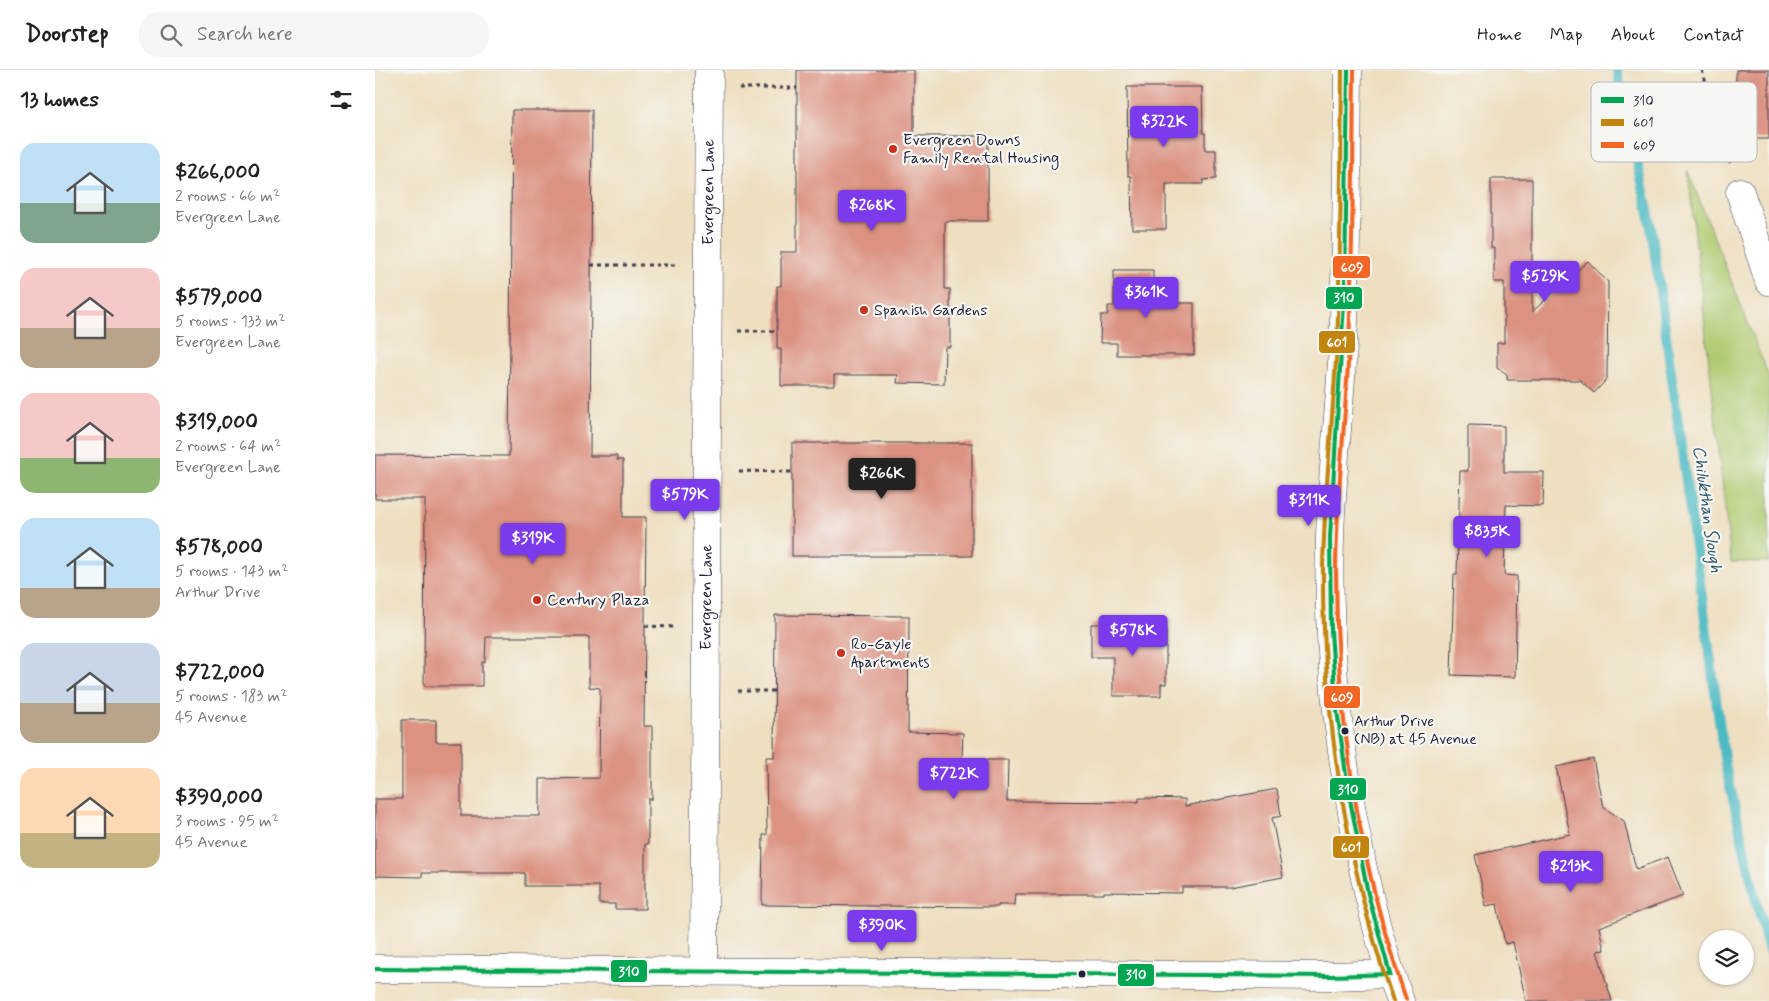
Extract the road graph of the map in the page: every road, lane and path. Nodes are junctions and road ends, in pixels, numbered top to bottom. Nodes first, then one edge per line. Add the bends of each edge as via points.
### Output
1 (709, 70) edge
2 (1348, 70) edge
3 (1702, 70) edge
4 (1706, 82) edge
5 (738, 88) dead end
6 (797, 88) dead end
7 (1731, 162) edge
8 (1740, 192) joint
9 (591, 265) dead end
10 (676, 265) dead end
11 (1769, 281) edge
12 (735, 331) dead end
13 (777, 331) dead end
14 (733, 471) dead end
15 (793, 472) dead end
16 (645, 626) dead end
17 (677, 627) dead end
18 (732, 691) dead end
19 (774, 691) dead end
20 (375, 969) edge
21 (704, 972) junction
22 (1390, 974) junction
23 (1401, 1001) edge

1 - 21 street, Evergreen Lane
2 - 22 street via 1345,286 1330,537 1331,632 1338,721 1348,790 1368,894
3 - 4 path
5 - 6 path
7 - 8 path
8 - 11 street
9 - 10 path
12 - 13 path
14 - 15 path
16 - 17 path
18 - 19 path
20 - 21 street
21 - 22 street
22 - 23 street

